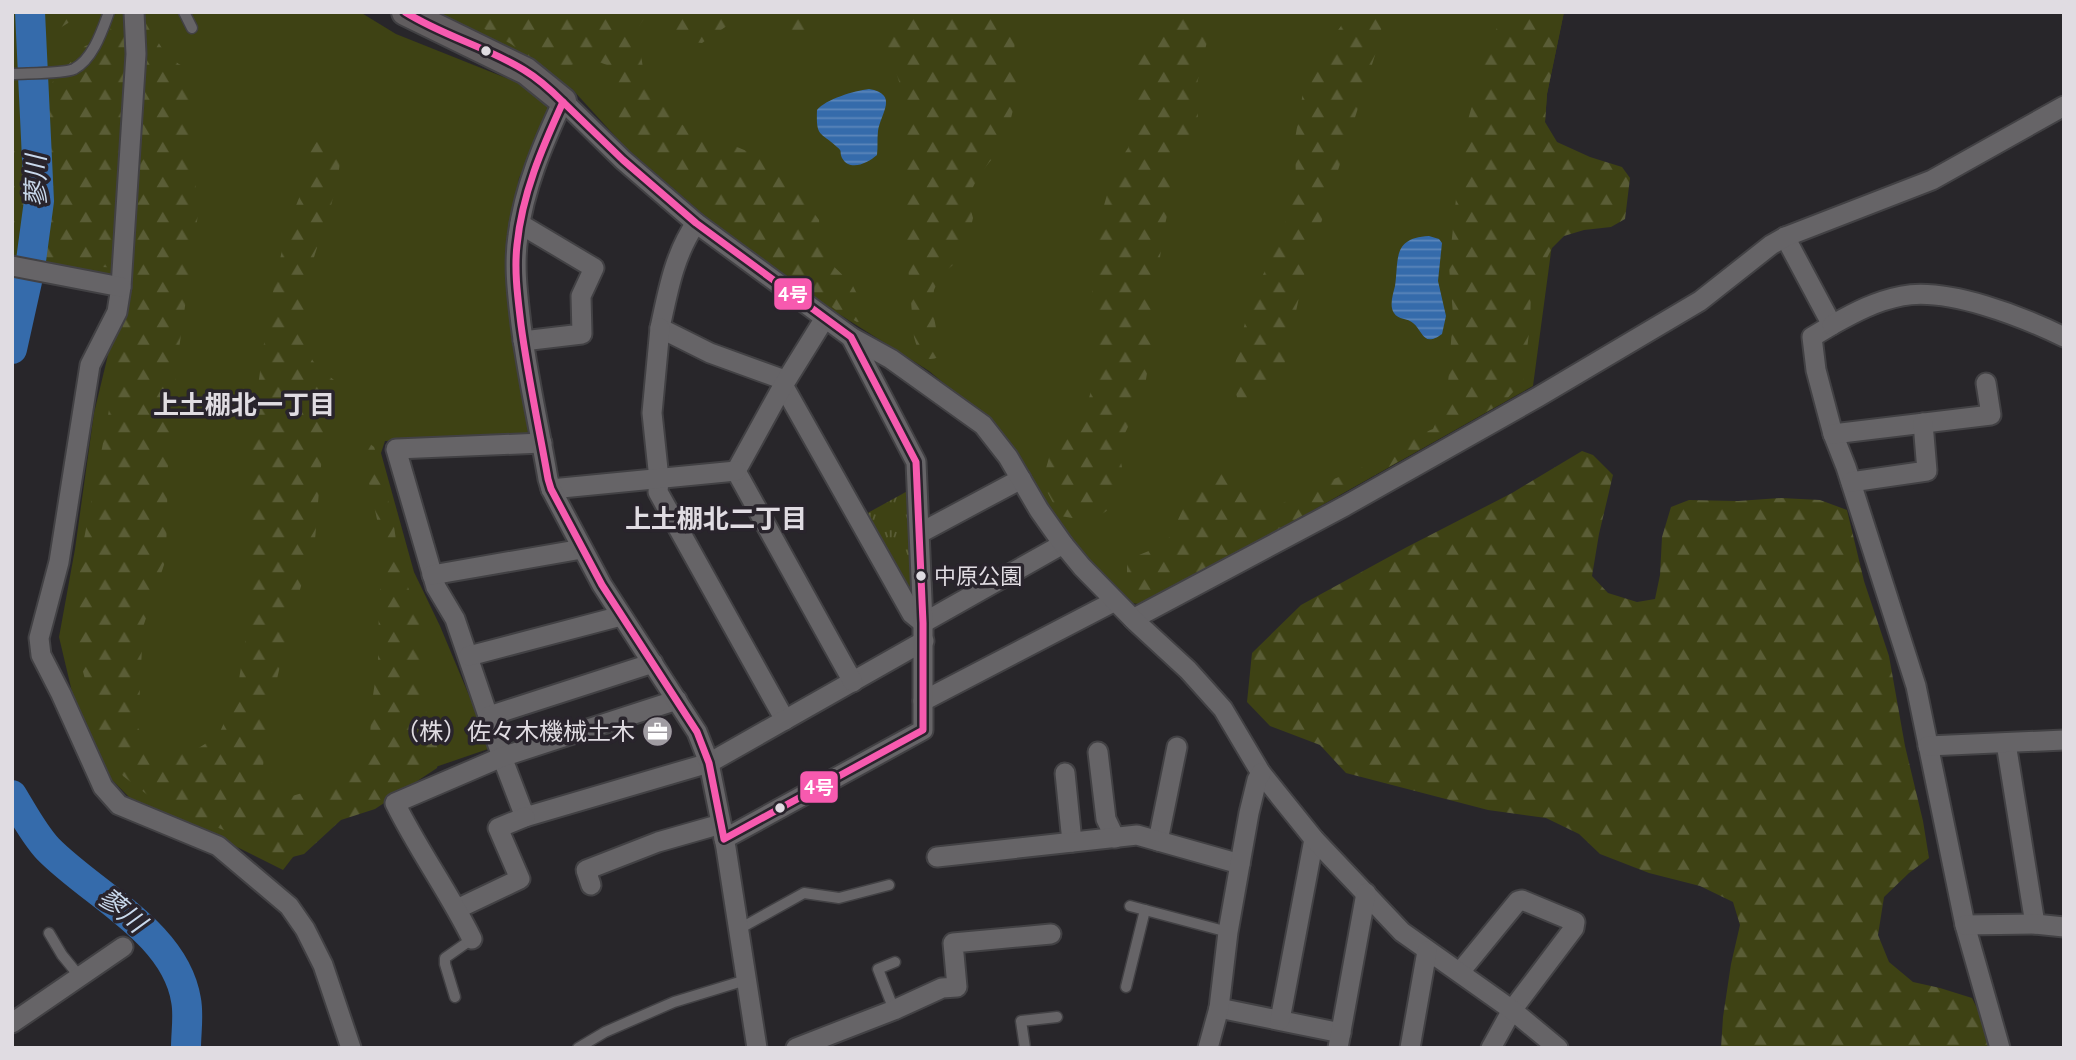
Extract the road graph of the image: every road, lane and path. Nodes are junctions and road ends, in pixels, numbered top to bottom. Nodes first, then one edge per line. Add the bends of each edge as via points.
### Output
1 (109, 12) edge
2 (134, 12) edge
3 (184, 12) edge
4 (405, 12) edge
5 (192, 28) dead end
6 (12, 74) edge
7 (563, 101) junction
8 (2064, 106) edge
9 (696, 223) junction
10 (520, 224) junction
11 (1788, 243) junction
12 (14, 266) edge
13 (121, 288) junction
14 (825, 318) junction
15 (1831, 322) junction
16 (660, 328) junction
17 (851, 337) junction
18 (2064, 337) edge
19 (523, 341) junction
20 (1986, 383) dead end
21 (785, 384) junction
22 (1923, 423) junction
23 (1833, 434) junction
24 (542, 443) junction
25 (736, 471) junction
26 (659, 479) junction
27 (1021, 479) junction
28 (1850, 482) junction
29 (551, 489) junction
30 (920, 533) junction
31 (1063, 544) junction
32 (582, 549) junction
33 (432, 575) junction
34 (1115, 601) junction
35 (621, 616) junction
36 (1134, 620) junction
37 (923, 632) junction
38 (469, 656) junction
39 (653, 663) junction
40 (853, 682) junction
41 (677, 700) junction
42 (923, 701) junction
43 (489, 716) junction
44 (785, 720) junction
45 (2064, 740) edge
46 (2006, 743) junction
47 (1928, 746) junction
48 (1177, 747) dead end
49 (1098, 752) dead end
50 (502, 757) junction
51 (709, 764) junction
52 (1065, 773) dead end
53 (1261, 773) junction
54 (525, 817) junction
55 (724, 837) junction
56 (1115, 838) junction
57 (1314, 839) junction
58 (1158, 841) junction
59 (1072, 842) junction
60 (937, 857) dead end
61 (1240, 864) junction
62 (583, 876) dead end
63 (889, 885) dead end
64 (1366, 893) junction
65 (1130, 906) dead end
66 (457, 909) junction
67 (1145, 910) junction
68 (738, 924) junction
69 (2035, 924) junction
70 (1965, 925) junction
71 (2064, 927) edge
72 (1228, 932) junction
73 (49, 933) dead end
74 (1051, 934) dead end
75 (472, 939) joint
76 (123, 947) dead end
77 (1427, 951) junction
78 (895, 962) dead end
79 (1460, 972) junction
80 (80, 977) junction
81 (747, 980) junction
82 (1126, 987) dead end
83 (455, 997) dead end
84 (1219, 1007) junction
85 (894, 1010) junction
86 (1512, 1010) junction
87 (1057, 1017) dead end
88 (1280, 1020) junction
89 (12, 1023) edge
90 (1340, 1040) edge
91 (351, 1048) edge
92 (578, 1048) edge
93 (757, 1048) edge
94 (796, 1048) edge
95 (1025, 1048) edge
96 (1208, 1048) edge
97 (1410, 1048) edge
98 (1491, 1048) edge
99 (1558, 1048) edge
100 (2000, 1048) edge

1 - 6 lane via 98,39 71,70
2 - 13 street via 136,54
3 - 5 lane
4 - 7 street via 526,71
7 - 9 street via 622,160
7 - 10 street via 526,192
8 - 11 street via 1932,180
9 - 14 street
9 - 16 street via 670,278
10 - 19 street via 516,270
10 - 19 street via 594,268 580,296 582,334
11 - 15 street
11 - 36 street via 1771,245 1700,301 1538,397
12 - 13 street
13 - 91 street via 117,312 90,365 59,562 39,638 41,655 103,787 119,804 218,846 289,905 323,965
14 - 17 street
14 - 21 street
15 - 18 street via 1872,304 1931,294 2028,319
15 - 23 street via 1812,337
16 - 21 street
16 - 26 street via 652,413
17 - 27 street via 891,359 983,425
17 - 30 street via 916,462
19 - 24 street
20 - 22 street via 1991,415
21 - 25 street
21 - 37 street
22 - 23 street
22 - 28 street via 1927,471
23 - 28 street
24 - 29 street
24 - 33 street via 396,449
25 - 26 street
25 - 40 street
26 - 29 street
26 - 44 street via 658,492
27 - 30 street
27 - 31 street
28 - 47 street via 1909,660
29 - 32 street
30 - 37 street
31 - 34 street
31 - 37 street
32 - 33 street
32 - 35 street
33 - 38 street
34 - 36 street
34 - 42 street
35 - 38 street
35 - 39 street
36 - 53 street via 1223,709
37 - 40 street
37 - 42 street
38 - 43 street
39 - 41 street
39 - 43 street
40 - 44 street
41 - 50 street
41 - 51 street via 697,732
42 - 55 street via 923,730
43 - 50 street
44 - 51 street
45 - 46 street
46 - 47 street
46 - 69 street
47 - 70 street
48 - 58 street
49 - 56 street via 1105,818
50 - 54 street
50 - 66 street via 395,803
51 - 54 street
51 - 55 street
52 - 59 street
53 - 57 street
53 - 61 street
54 - 66 street via 498,828 520,879
55 - 62 street via 658,842
55 - 68 street
56 - 58 street via 1137,835
56 - 59 street
57 - 64 street
57 - 88 street
58 - 61 street
59 - 60 street
61 - 72 street
63 - 68 lane via 839,898 804,893
64 - 77 street
64 - 90 street
65 - 67 lane
66 - 75 street
67 - 72 lane
67 - 82 lane
68 - 81 street
69 - 70 street
69 - 71 street
70 - 100 street
72 - 84 street
73 - 80 lane
74 - 85 street via 953,943 957,987 942,988
75 - 83 lane via 445,958
76 - 80 street
77 - 79 street
77 - 97 street
78 - 85 lane via 878,969
79 - 86 street
79 - 86 street via 1518,901 1575,922
80 - 89 street
81 - 92 lane via 674,1002
81 - 93 street
84 - 88 street
84 - 96 street
85 - 94 street
86 - 98 street
86 - 99 street
87 - 95 lane via 1021,1021
88 - 90 street

